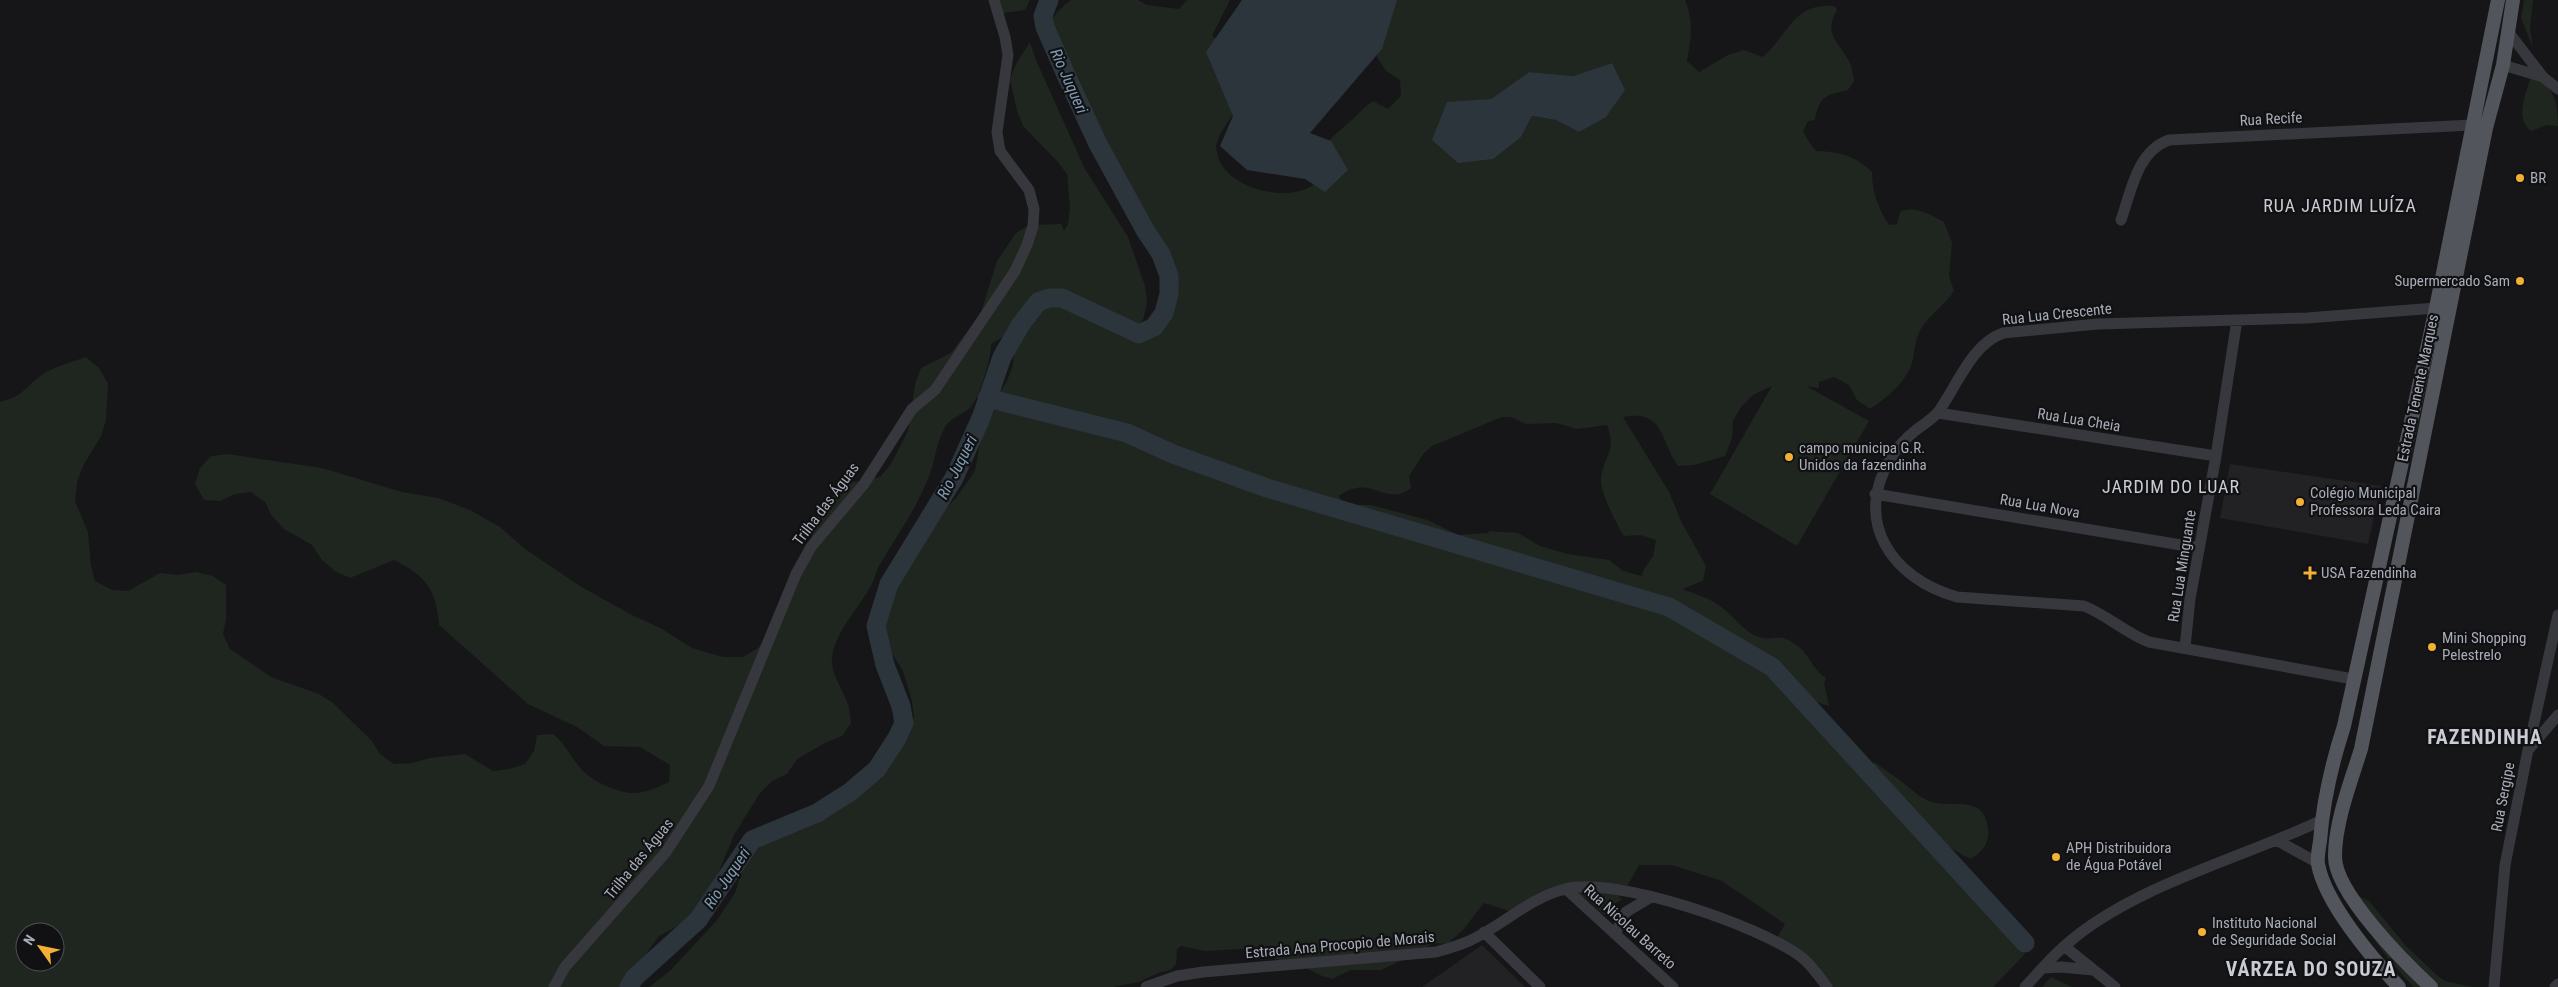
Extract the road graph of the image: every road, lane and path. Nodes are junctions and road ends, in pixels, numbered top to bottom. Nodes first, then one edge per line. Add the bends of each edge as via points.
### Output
1 (994, 0) edge
2 (2498, 0) edge
3 (2513, 0) edge
4 (2494, 23) junction
5 (2510, 34) junction
6 (2504, 65) junction
7 (2544, 77) junction
8 (2558, 89) edge
9 (2472, 125) junction
10 (2121, 220) dead end
11 (2436, 308) junction
12 (2237, 320) junction
13 (1938, 413) junction
14 (2216, 456) junction
15 (1875, 494) junction
16 (2199, 548) junction
17 (2558, 615) edge
18 (2185, 647) junction
19 (2354, 679) junction
20 (2558, 716) edge
21 (2528, 750) junction
22 (2322, 820) junction
23 (2278, 841) junction
24 (2318, 863) junction
25 (1566, 889) junction
26 (1651, 897) junction
27 (1484, 932) junction
28 (1615, 934) junction
29 (2064, 946) junction
30 (2043, 968) junction
31 (2093, 970) junction
32 (2558, 984) edge
33 (554, 987) edge
34 (1146, 987) edge
35 (1540, 987) edge
36 (1674, 987) edge
37 (1827, 987) edge
38 (2025, 987) edge
39 (2115, 987) edge
40 (2399, 987) edge
41 (2431, 987) edge
42 (2494, 987) edge
43 (2556, 987) edge

1 - 33 street, Trilha das Águas via 1008,55 996,132 1000,151 1029,190 1034,208 1027,245 1015,271 935,390 912,409 864,484 807,554 709,786 685,826 646,878 566,967
2 - 4 main road, Estrada Tenente Marques
3 - 5 main road, Estrada Tenente Marques
4 - 6 main road via 2496,32 2490,57
4 - 9 main road, Estrada Tenente Marques
5 - 6 main road, Estrada Tenente Marques
5 - 7 street
6 - 7 street
6 - 41 main road, Estrada Tenente Marques via 2486,128 2361,749 2339,823 2335,858 2343,882 2372,923 2401,959
7 - 8 street
9 - 10 street, Rua Recife via 2169,140 2152,148 2145,158
9 - 11 main road, Estrada Tenente Marques
11 - 12 street, Rua Lua Crescente
11 - 19 main road, Estrada Tenente Marques
12 - 13 street, Rua Lua Crescente via 2098,324 2004,333 1993,337 1979,349
12 - 14 street, Rua Lua Minguante
13 - 14 street, Rua Lua Cheia
13 - 15 street, Rua Lua Crescente via 1901,444 1883,473
14 - 16 street, Rua Lua Minguante
15 - 16 street, Rua Lua Nova
15 - 18 street, Rua Lua Crescente via 1875,520 1885,542 1906,571 1928,586 1957,597 2084,606 2141,639
16 - 18 street, Rua Lua Minguante
17 - 21 street, Rua Sergipe
18 - 19 street
19 - 22 main road, Estrada Tenente Marques
20 - 21 street
21 - 42 street, Rua Sergipe via 2505,865
22 - 23 street
22 - 24 main road, Estrada Tenente Marques
23 - 24 street
23 - 29 street via 2160,888 2119,908
24 - 40 main road, Estrada Tenente Marques via 2339,911 2376,962
25 - 26 street, Estrada Ana Procopio de Morais via 1597,886
25 - 27 street, Estrada Ana Procopio de Morais via 1525,907
25 - 28 street, Rua Nicolau Barreto
26 - 28 street via 1626,912
26 - 37 street, Estrada Ana Procopio de Morais via 1773,940 1801,956
27 - 34 street, Estrada Ana Procopio de Morais via 1436,952 1202,972 1177,976
27 - 35 street
28 - 36 street, Rua Nicolau Barreto
29 - 30 street
29 - 31 street
30 - 31 street
30 - 38 street
31 - 39 street
32 - 43 street

